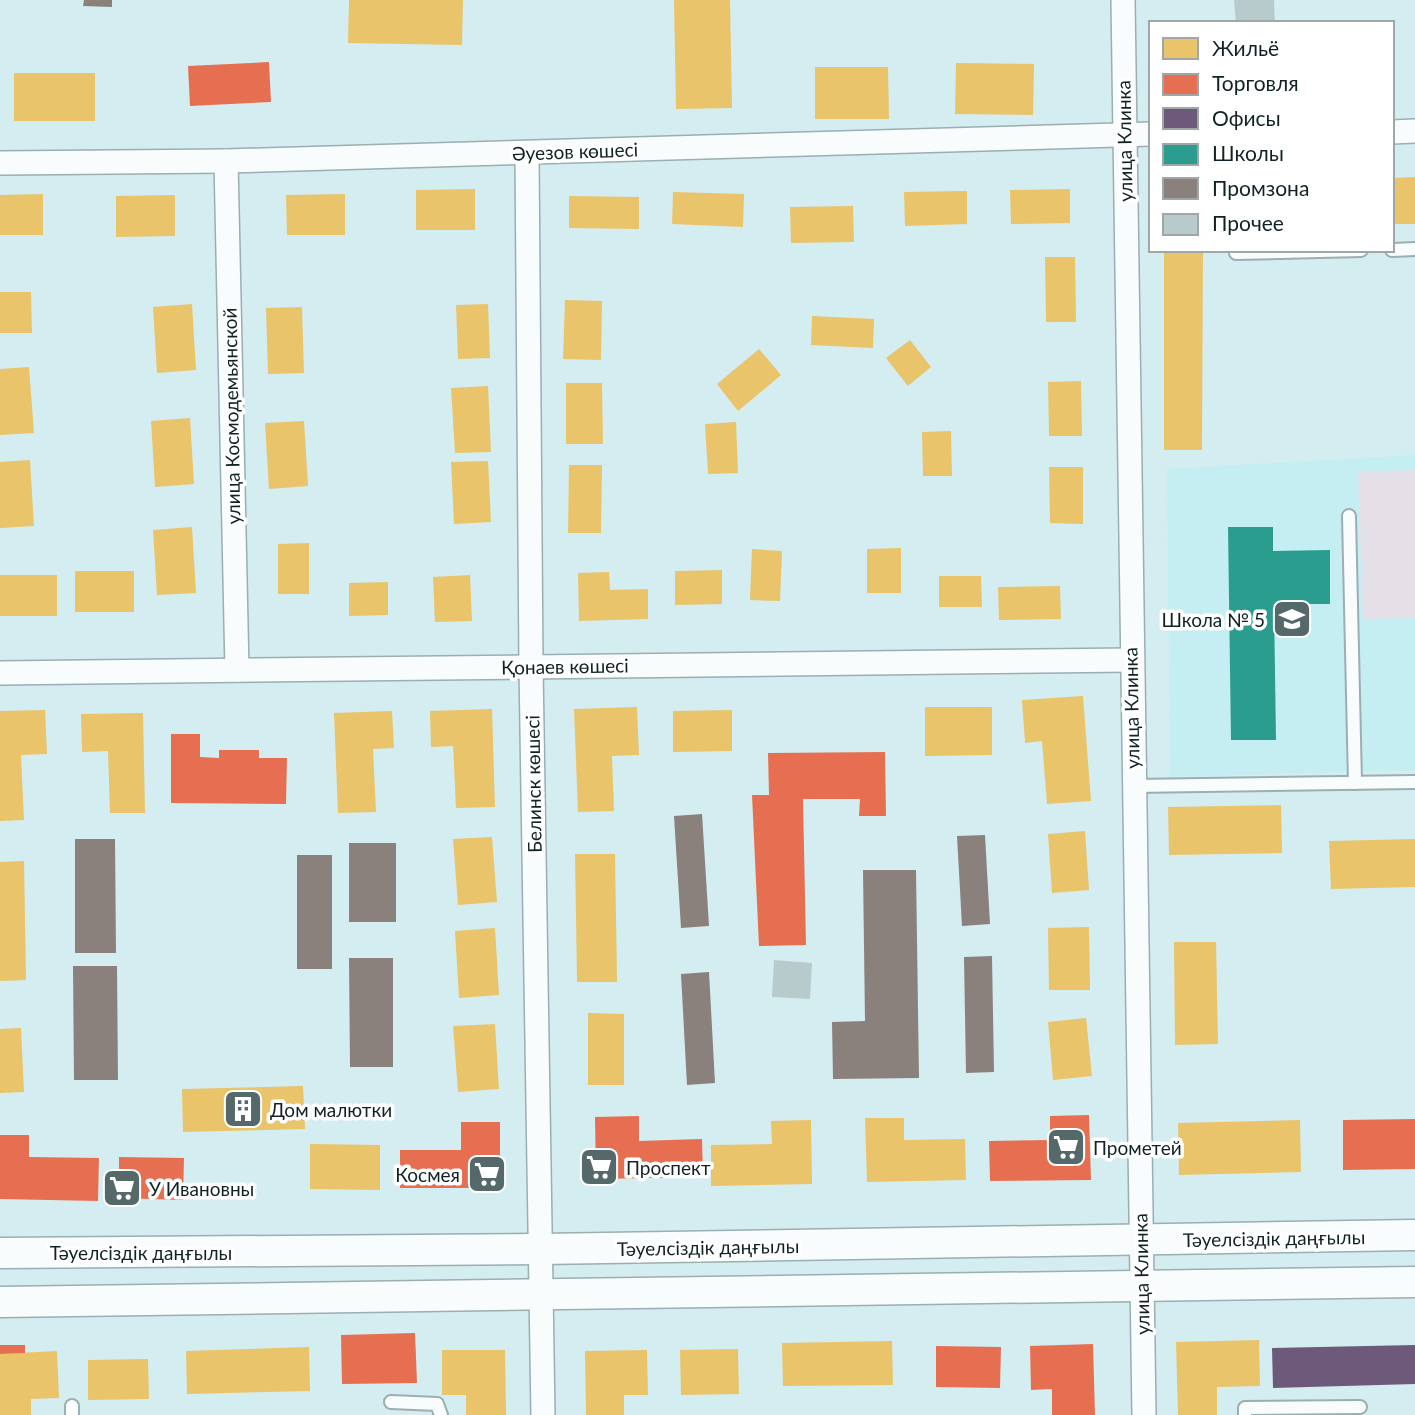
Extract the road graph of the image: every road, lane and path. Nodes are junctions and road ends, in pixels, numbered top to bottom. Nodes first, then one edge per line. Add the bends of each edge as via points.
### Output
1 (1123, 0) edge
2 (1415, 131) edge
3 (1394, 132) edge
4 (1149, 134) edge
5 (1124, 135) junction
6 (527, 153) junction
7 (226, 161) junction
8 (0, 163) edge
9 (1415, 249) edge
10 (1394, 250) edge
11 (1278, 252) edge
12 (1236, 253) dead end
13 (1349, 516) dead end
14 (1131, 660) junction
15 (531, 667) junction
16 (237, 670) junction
17 (0, 673) edge
18 (1415, 782) edge
19 (1355, 783) junction
20 (1133, 786) junction
21 (1415, 1235) edge
22 (1141, 1241) junction
23 (541, 1249) junction
24 (0, 1253) edge
25 (1415, 1282) edge
26 (1141, 1286) junction
27 (541, 1295) junction
28 (0, 1302) edge
29 (391, 1402) dead end
30 (1360, 1407) dead end
31 (441, 1415) edge
32 (543, 1415) edge
33 (1144, 1415) edge
34 (1245, 1415) edge

1 - 5 street, улица Клинка
2 - 3 street
4 - 5 street, Әуезов көшесі
5 - 6 street, Әуезов көшесі
5 - 14 street, улица Клинка
6 - 7 street, Әуезов көшесі
6 - 15 street, Белинск көшесі
7 - 8 street, Әуезов көшесі
7 - 16 street, улица Космодемьянской
9 - 10 lane
11 - 12 lane
13 - 19 lane
14 - 15 street, Қонаев көшесі
14 - 20 street, улица Клинка
15 - 16 street, Қонаев көшесі
15 - 23 street, Белинск көшесі
16 - 17 street, Қонаев көшесі
18 - 19 lane
19 - 20 lane
20 - 22 street, улица Клинка
21 - 22 street, Тәуелсіздік даңғылы
22 - 23 street, Тәуелсіздік даңғылы
22 - 26 street, улица Клинка
23 - 24 street, Тәуелсіздік даңғылы
23 - 27 street, Белинск көшесі
25 - 26 street
26 - 27 street
26 - 33 street, улица Клинка
27 - 28 street
27 - 32 street, Белинск көшесі
29 - 31 lane via 437,1404
30 - 34 lane via 1245,1408

